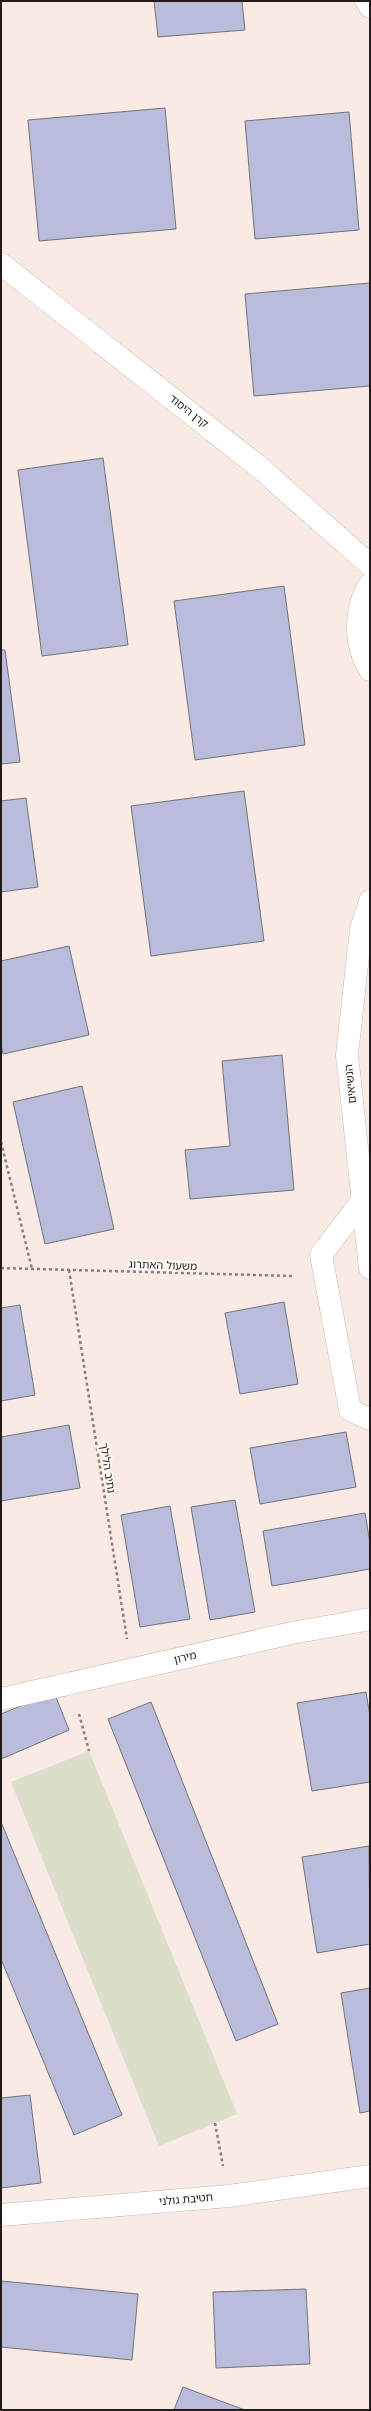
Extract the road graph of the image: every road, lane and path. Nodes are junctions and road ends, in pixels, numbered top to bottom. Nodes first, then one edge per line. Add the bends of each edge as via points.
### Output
1 (366, 1) edge
2 (370, 7) edge
3 (1, 264) edge
4 (370, 565) edge
5 (370, 584) edge
6 (370, 670) edge
7 (370, 901) edge
8 (1, 1142) edge
9 (362, 1201) junction
10 (369, 1262) edge
11 (1, 1268) edge
12 (32, 1269) junction
13 (69, 1270) junction
14 (325, 1277) junction
15 (370, 1419) edge
16 (370, 1619) edge
17 (132, 1669) junction
18 (72, 1682) junction
19 (1, 1699) edge
20 (89, 1751) dead end
21 (215, 2123) dead end
22 (370, 2176) edge
23 (229, 2196) junction
24 (1, 2215) edge

1 - 2 street
3 - 4 street, קרן היסוד via 259,467
5 - 6 street via 360,609 358,630 361,649
7 - 9 street, הנשיאים via 361,929 347,1055
8 - 12 path
9 - 10 street, הנשיאים
9 - 14 street via 321,1256
11 - 12 path, משעול האתרוג
12 - 13 path, משעול האתרוג
13 - 14 path, משעול האתרוג
13 - 17 path, נתיב הלילך
14 - 15 street via 350,1410
16 - 17 street, מירון via 292,1633
17 - 18 street, מירון
18 - 19 street, מירון
18 - 20 path
21 - 23 path
22 - 23 street, חטיבת גולני
23 - 24 street, חטיבת גולני

